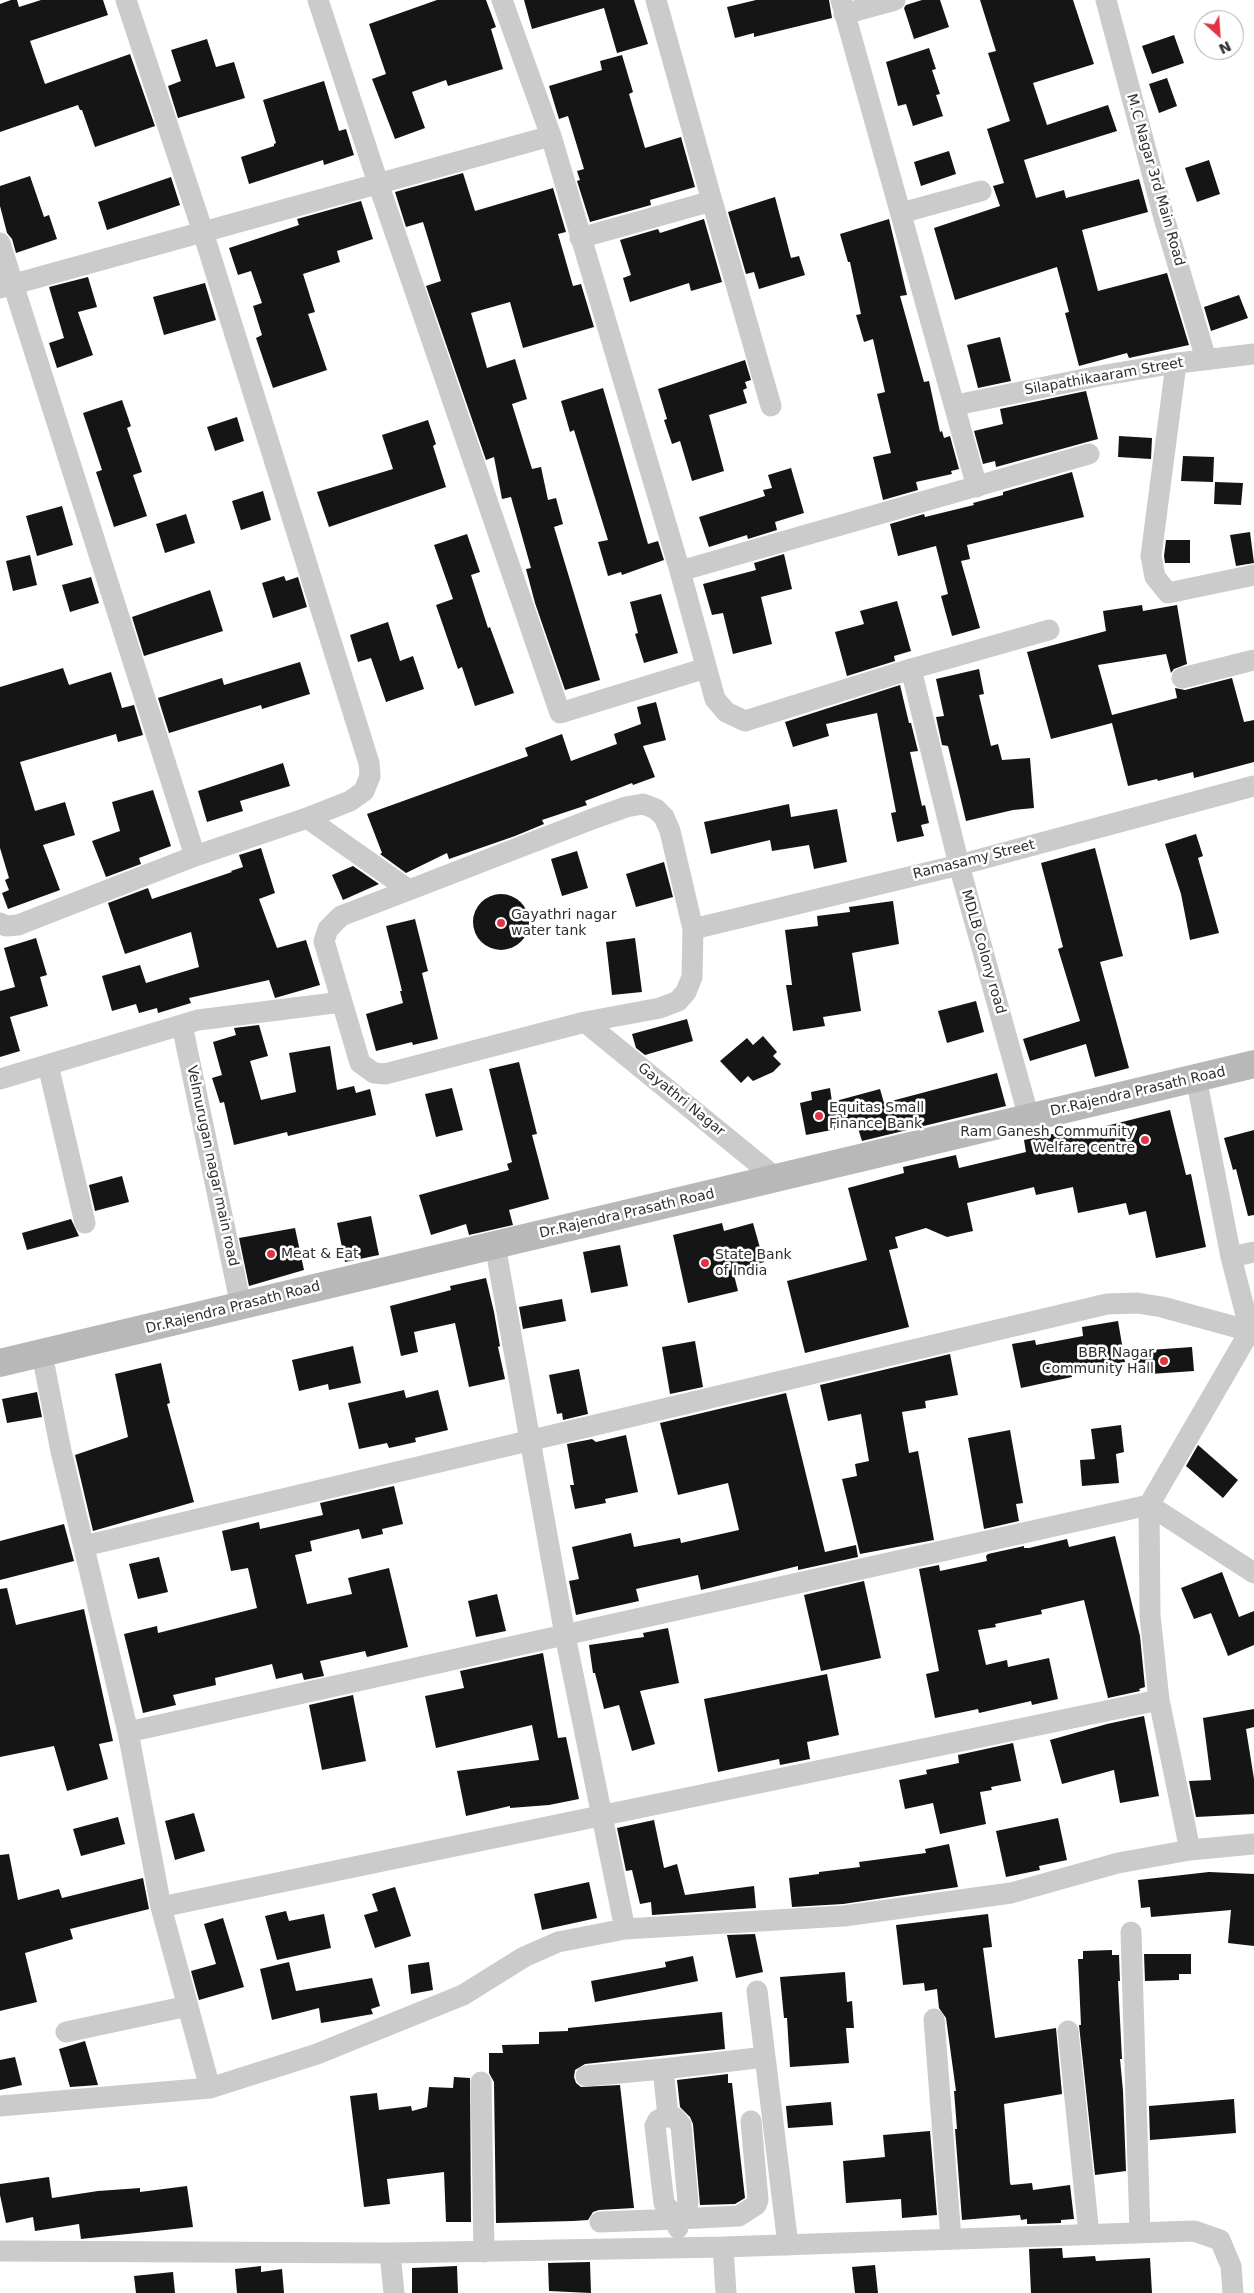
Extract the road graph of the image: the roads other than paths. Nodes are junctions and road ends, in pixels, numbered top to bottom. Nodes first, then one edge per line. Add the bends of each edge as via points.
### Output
1 (126, 0) edge
2 (318, 0) edge
3 (502, 0) edge
4 (656, 0) edge
5 (895, 0) edge
6 (1106, 0) edge
7 (842, 7) edge
8 (551, 136) junction
9 (378, 183) junction
10 (980, 191) dead end
11 (712, 201) junction
12 (901, 213) junction
13 (203, 232) junction
14 (580, 238) junction
15 (0, 243) edge
16 (6, 286) edge
17 (1254, 354) edge
18 (1206, 359) junction
19 (1176, 364) junction
20 (771, 406) dead end
21 (956, 406) junction
22 (1089, 454) dead end
23 (977, 488) junction
24 (680, 571) junction
25 (1254, 575) edge
26 (1049, 630) dead end
27 (1254, 660) edge
28 (706, 668) junction
29 (911, 669) junction
30 (1182, 678) dead end
31 (1254, 786) edge
32 (307, 818) junction
33 (195, 856) junction
34 (959, 865) junction
35 (409, 890) junction
36 (2, 927) edge
37 (692, 929) junction
38 (342, 1002) junction
39 (585, 1022) junction
40 (182, 1025) junction
41 (1254, 1064) edge
42 (48, 1065) junction
43 (1196, 1078) junction
44 (0, 1079) edge
45 (1029, 1118) junction
46 (776, 1178) junction
47 (85, 1223) dead end
48 (495, 1245) junction
49 (1254, 1252) edge
50 (1231, 1257) junction
51 (241, 1306) junction
52 (1252, 1333) edge
53 (42, 1354) junction
54 (0, 1363) edge
55 (530, 1442) junction
56 (1149, 1505) junction
57 (84, 1546) junction
58 (1254, 1573) edge
59 (565, 1635) junction
60 (1160, 1700) junction
61 (128, 1732) junction
62 (602, 1814) junction
63 (1254, 1844) edge
64 (1190, 1850) junction
65 (161, 1907) junction
66 (626, 1929) junction
67 (1131, 1932) dead end
68 (757, 1991) dead end
69 (188, 2006) junction
70 (934, 2019) dead end
71 (1068, 2031) dead end
72 (66, 2032) dead end
73 (765, 2057) junction
74 (663, 2069) junction
75 (586, 2076) dead end
76 (481, 2082) dead end
77 (210, 2088) junction
78 (0, 2106) edge
79 (751, 2121) dead end
80 (677, 2216) junction
81 (600, 2222) dead end
82 (1140, 2233) junction
83 (1089, 2234) junction
84 (951, 2239) junction
85 (788, 2245) junction
86 (723, 2247) junction
87 (680, 2248) junction
88 (0, 2251) edge
89 (484, 2252) junction
90 (390, 2254) junction
91 (394, 2293) edge
92 (726, 2293) edge
93 (1233, 2293) edge

1 - 13 street
2 - 9 street
3 - 8 street
4 - 11 street
5 - 7 street
6 - 18 street, M.C Nagar 3rd Main Road via 1164,218
7 - 12 street
8 - 9 street
8 - 14 street
9 - 13 street
9 - 28 street via 560,713
10 - 12 street
11 - 14 street
11 - 20 street
12 - 21 street
13 - 16 street
13 - 32 street via 369,763 370,776 364,791 350,801
14 - 24 street
15 - 16 street
16 - 33 street
17 - 18 street, Silapathikaaram Street
18 - 19 street, Silapathikaaram Street
19 - 21 street, Silapathikaaram Street via 1094,377
19 - 25 street via 1151,556 1155,578 1168,593
21 - 23 street
22 - 23 street
23 - 24 street
24 - 28 street
26 - 29 street
27 - 30 street
28 - 29 street via 715,699 726,712 745,721
29 - 34 street, MDLB Colony road
31 - 34 street, Ramasamy Street
32 - 33 street
32 - 35 street
33 - 36 street via 18,925
34 - 37 street, Ramasamy Street
34 - 45 street, MDLB Colony road
35 - 37 street via 596,818 643,804 664,816 670,831
35 - 38 street via 341,916 328,929 324,941
37 - 39 street via 692,977 678,1001 660,1008
38 - 39 street via 360,1062 374,1073 385,1074
38 - 40 street via 198,1020
39 - 46 street, Gayathri Nagar
40 - 42 street
40 - 51 street, Velmurugan nagar main road
41 - 43 street, Dr.Rajendra Prasath Road
42 - 44 street
42 - 47 street
43 - 45 street, Dr.Rajendra Prasath Road
43 - 50 street
45 - 46 street, Dr.Rajendra Prasath Road
46 - 48 street, Dr.Rajendra Prasath Road
48 - 51 street, Dr.Rajendra Prasath Road
48 - 55 street
49 - 50 street
50 - 52 street
51 - 53 street, Dr.Rajendra Prasath Road
52 - 55 street via 1162,1307 1137,1303 1107,1304
52 - 56 street
53 - 54 street, Dr.Rajendra Prasath Road
53 - 57 street
55 - 57 street
55 - 59 street
56 - 58 street
56 - 59 street
56 - 60 street via 1150,1615
57 - 61 street
59 - 61 street
59 - 62 street
60 - 62 street
60 - 64 street
61 - 65 street
62 - 65 street
62 - 66 street
63 - 64 street
64 - 66 street via 1118,1863 1011,1893 844,1916
65 - 69 street
66 - 77 street via 558,1942 524,1958 463,1995 317,2054
67 - 82 street
68 - 73 street
69 - 72 street
69 - 77 street
70 - 84 street
71 - 83 street
73 - 74 street
73 - 85 street
74 - 75 street
74 - 80 street via 668,2116 674,2117 681,2125 687,2206
76 - 89 street
77 - 78 street
79 - 80 street via 756,2205 739,2216
80 - 81 street
80 - 87 street
82 - 83 street
82 - 93 street via 1194,2231 1220,2240 1231,2266
83 - 84 street
84 - 85 street
85 - 86 street
86 - 87 street
86 - 92 street
87 - 89 street
88 - 90 street
89 - 90 street
90 - 91 street

